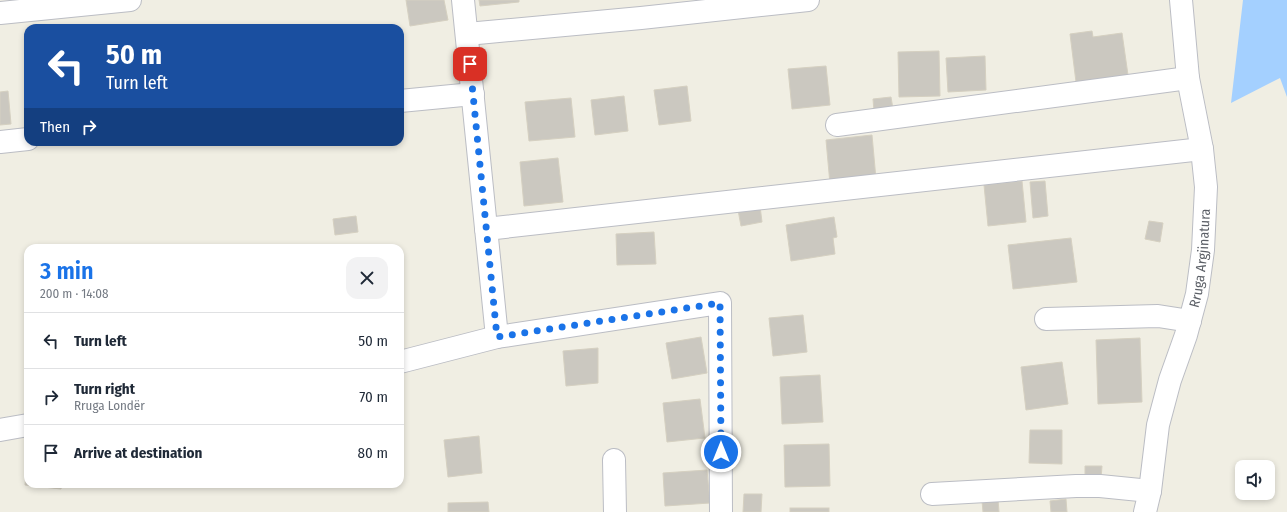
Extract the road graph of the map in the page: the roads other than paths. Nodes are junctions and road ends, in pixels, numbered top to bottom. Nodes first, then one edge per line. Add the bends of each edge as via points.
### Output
1 (130, 0) edge
2 (463, 0) edge
3 (808, 0) edge
4 (1181, 0) edge
5 (0, 12) edge
6 (467, 34) junction
7 (1188, 78) junction
8 (473, 94) junction
9 (404, 101) edge
10 (837, 124) dead end
11 (24, 140) edge
12 (0, 142) edge
13 (1202, 149) junction
14 (486, 229) junction
15 (1046, 319) dead end
16 (1190, 321) junction
17 (497, 337) junction
18 (404, 361) edge
19 (24, 426) edge
20 (0, 430) edge
21 (614, 460) dead end
22 (1150, 491) junction
23 (932, 494) dead end
24 (616, 512) edge
25 (722, 512) edge
26 (1145, 512) edge

1 - 5 street
2 - 6 street
3 - 6 street
4 - 7 street, Rruga Argjinatura
6 - 8 street
7 - 10 street
7 - 13 street, Rruga Argjinatura
8 - 9 street
8 - 14 street
11 - 12 street
13 - 14 street
13 - 16 street, Rruga Argjinatura via 1206,187 1203,250 1197,294
14 - 17 street
15 - 16 street via 1158,316
16 - 22 street, Rruga Argjinatura via 1158,425
17 - 18 street
17 - 25 street via 720,303
19 - 20 street
21 - 24 street
22 - 23 street via 1076,486
22 - 26 street, Rruga Argjinatura

